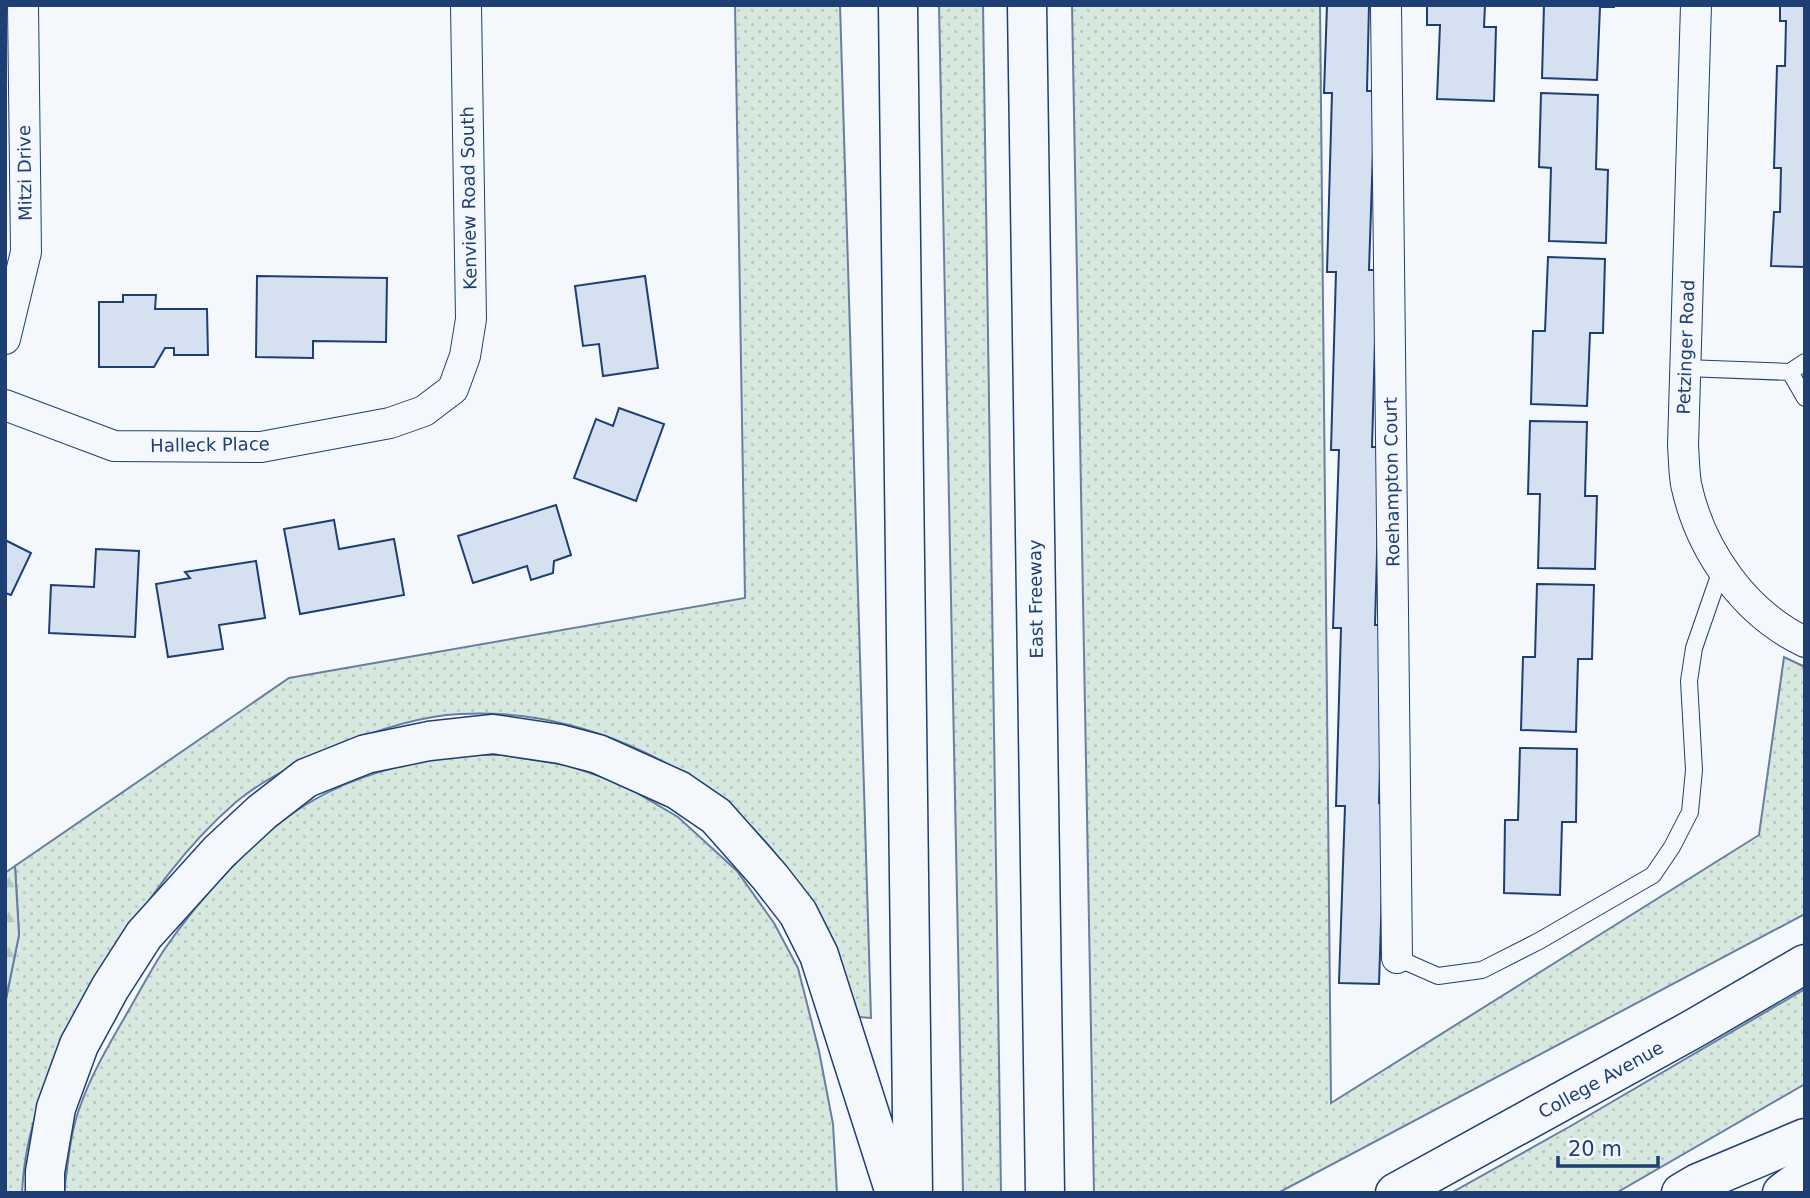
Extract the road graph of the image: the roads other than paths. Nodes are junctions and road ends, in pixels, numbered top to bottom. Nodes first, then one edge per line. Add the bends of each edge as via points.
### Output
1 (23, 5) edge
2 (466, 5) edge
3 (898, 5) edge
4 (1027, 5) edge
5 (1386, 5) edge
6 (1696, 5) edge
7 (5, 338) edge
8 (1805, 362) edge
9 (1685, 368) junction
10 (1790, 372) junction
11 (453, 389) joint
12 (1805, 398) edge
13 (5, 405) edge
14 (1721, 570) junction
15 (1805, 642) edge
16 (1397, 958) joint
17 (1805, 964) edge
18 (1805, 1138) edge
19 (1805, 1176) edge
20 (1045, 1186) edge
21 (45, 1193) edge
22 (895, 1193) edge
23 (913, 1193) edge
24 (1395, 1193) edge
25 (1681, 1193) edge
26 (1783, 1193) edge

1 - 7 street, Mitzi Drive via 26,252
2 - 11 street, Kenview Road South via 471,319 466,356
3 - 23 main road
4 - 20 main road, East Freeway
5 - 16 street, Roehampton Court
6 - 9 street, Petzinger Road
8 - 10 lane
9 - 10 lane
9 - 14 street, Petzinger Road via 1686,484
10 - 12 lane
11 - 13 street, Halleck Place via 424,411 390,423 261,447 114,446
14 - 15 street, Petzinger Road via 1751,606
14 - 16 lane via 1694,648 1689,681 1694,770 1690,813 1653,875 1482,970 1438,976
17 - 24 main road, College Avenue
18 - 25 main road
19 - 26 main road
21 - 22 main road via 56,1108 79,1045 144,935 219,852 306,778 366,754 493,734 598,754 678,790 716,816 770,877 798,913 819,955

